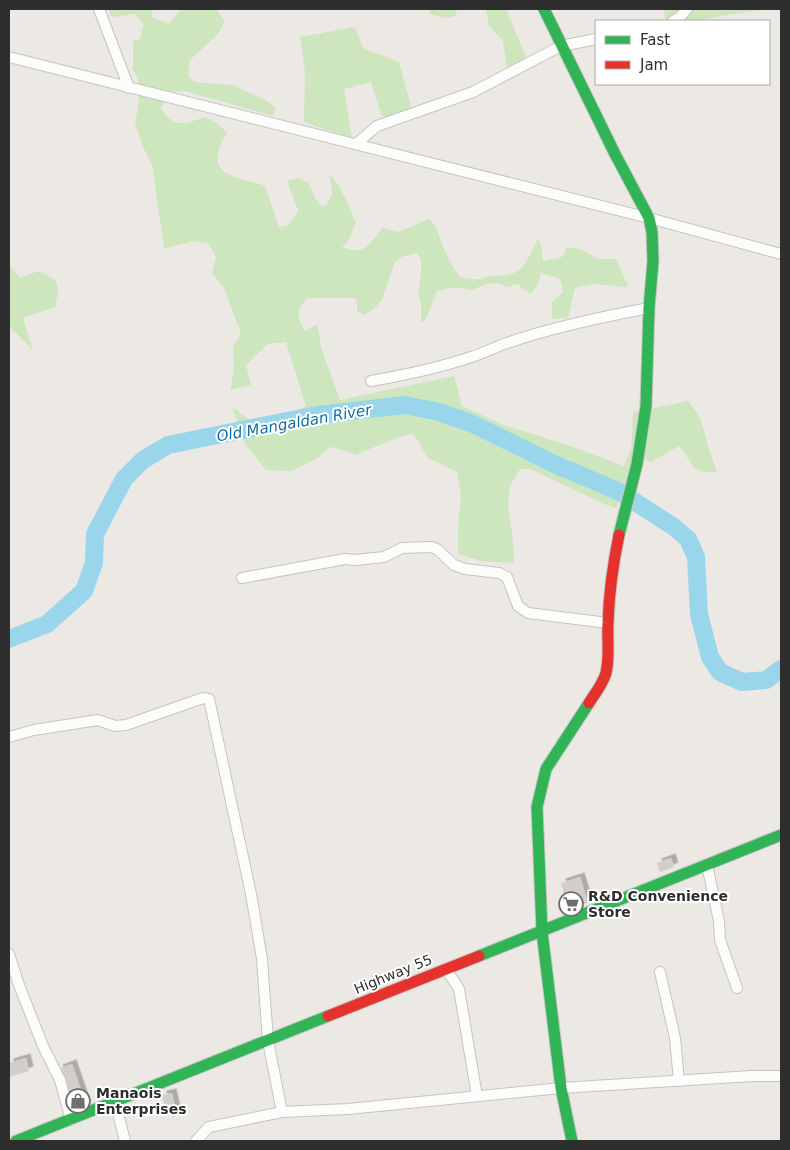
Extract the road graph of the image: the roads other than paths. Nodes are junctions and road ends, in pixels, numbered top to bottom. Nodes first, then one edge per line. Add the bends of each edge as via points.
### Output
1 (99, 9) edge
2 (544, 9) edge
3 (687, 9) edge
4 (675, 20) edge
5 (595, 38) edge
6 (561, 46) junction
7 (9, 57) edge
8 (129, 88) junction
9 (356, 144) junction
10 (649, 218) junction
11 (781, 254) edge
12 (649, 308) junction
13 (371, 381) dead end
14 (242, 578) dead end
15 (608, 623) junction
16 (9, 737) edge
17 (781, 835) edge
18 (707, 865) junction
19 (542, 932) junction
20 (9, 954) edge
21 (446, 969) junction
22 (660, 972) dead end
23 (737, 988) dead end
24 (268, 1041) junction
25 (781, 1076) edge
26 (679, 1080) junction
27 (561, 1088) junction
28 (477, 1096) junction
29 (116, 1101) junction
30 (282, 1112) junction
31 (70, 1120) junction
32 (16, 1141) edge
33 (125, 1141) edge
34 (196, 1141) edge
35 (572, 1141) edge

1 - 8 street
2 - 6 main road
3 - 4 street
5 - 6 street
6 - 9 street via 473,92 376,126
6 - 10 main road
7 - 8 street
8 - 9 street
9 - 10 street
10 - 11 street
10 - 12 main road via 653,261
12 - 13 street via 530,336 434,368
12 - 15 main road via 646,406 637,464 612,572
14 - 15 street via 345,559 384,557 402,548 431,547 465,569 507,577 518,606 528,613
15 - 19 main road via 605,675 546,769 540,792 537,807
16 - 24 street via 98,720 115,726 126,725 203,698 209,699 262,959
17 - 18 main road, Highway 55
18 - 19 main road, Highway 55
18 - 23 street via 720,940
19 - 21 main road, Highway 55
19 - 27 main road
20 - 31 street via 43,1046 60,1080
21 - 24 main road, Highway 55
21 - 28 street via 459,988
22 - 26 street via 676,1038
24 - 29 main road, Highway 55
24 - 30 street
25 - 26 street
26 - 27 street
27 - 28 street
27 - 35 main road
28 - 30 street
29 - 31 main road, Highway 55
29 - 33 street
30 - 34 street via 209,1127
31 - 32 main road, Highway 55

